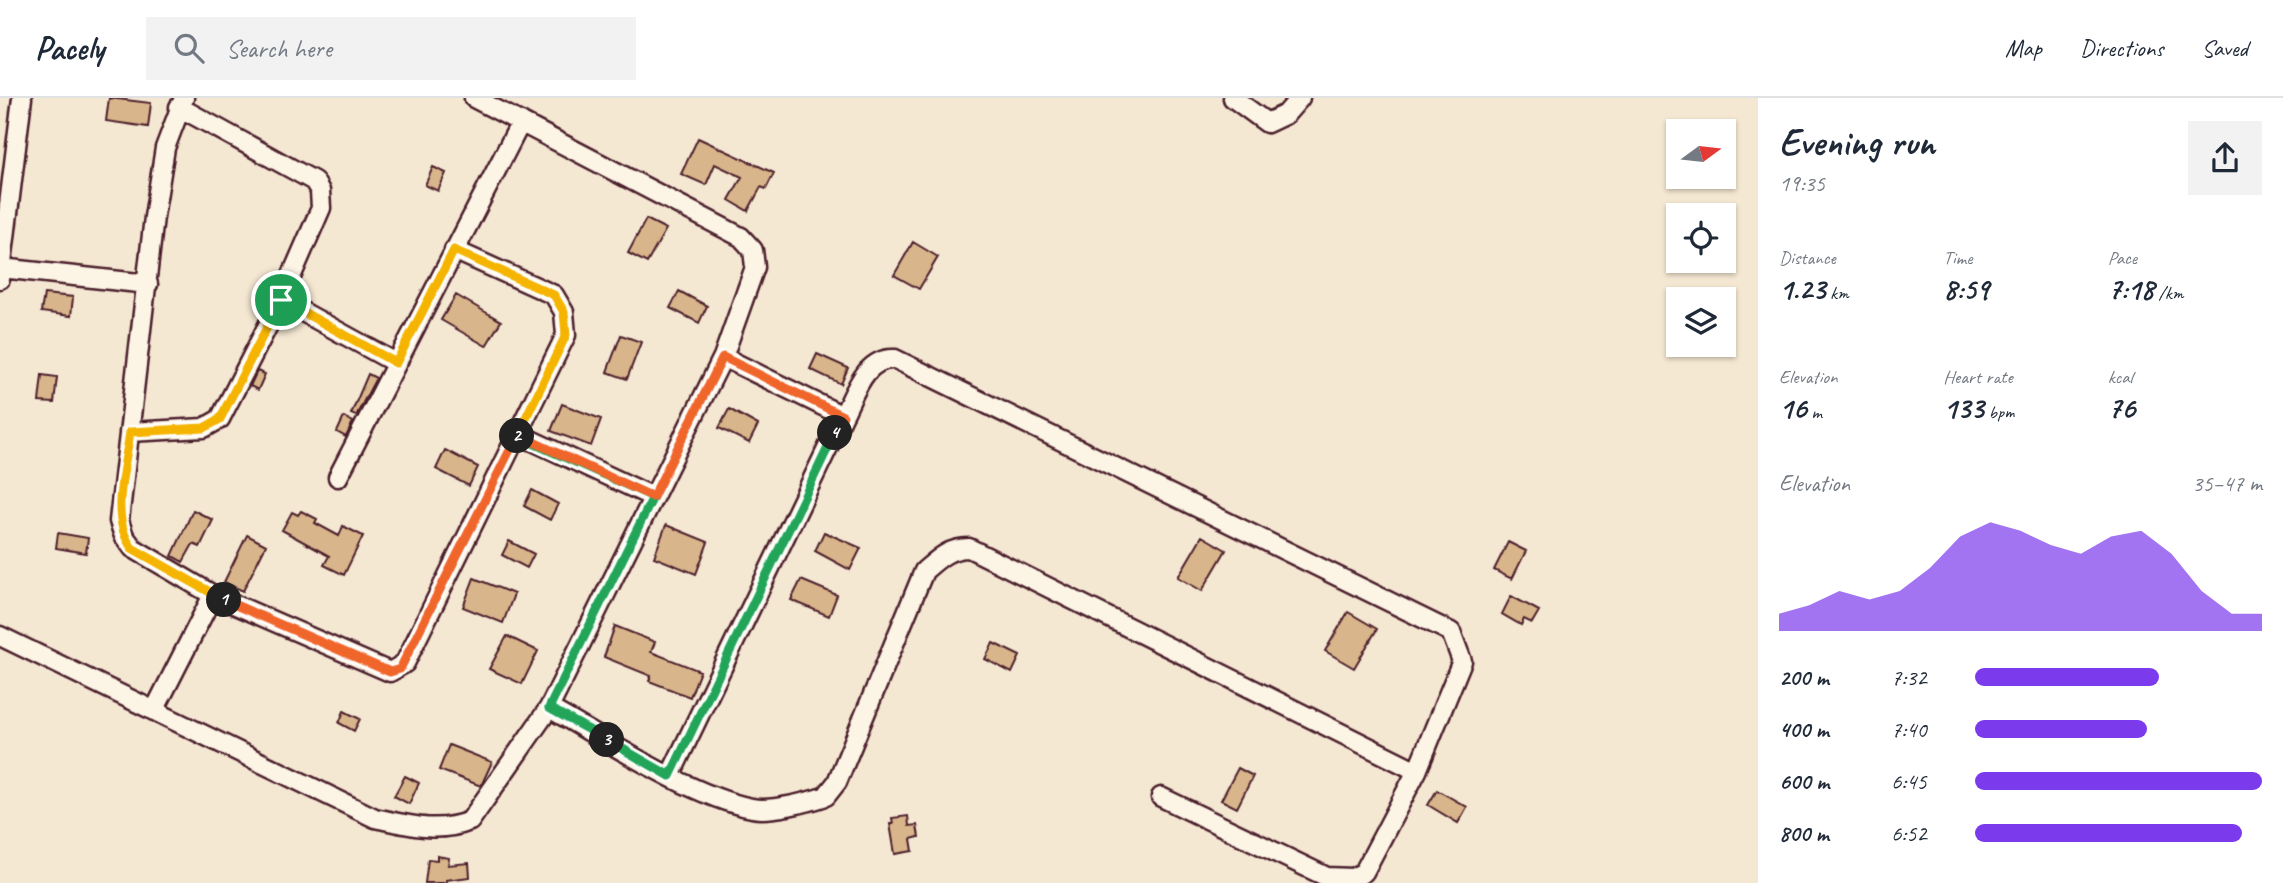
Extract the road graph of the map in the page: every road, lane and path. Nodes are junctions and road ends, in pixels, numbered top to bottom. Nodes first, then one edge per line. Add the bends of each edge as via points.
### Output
1 (22, 98) edge
2 (474, 98) edge
3 (1233, 98) edge
4 (1300, 98) edge
5 (182, 103) edge
6 (521, 122) junction
7 (454, 250) junction
8 (1, 274) edge
9 (148, 284) junction
10 (281, 300) junction
11 (723, 357) junction
12 (396, 363) junction
13 (843, 416) junction
14 (130, 432) junction
15 (518, 434) junction
16 (338, 477) dead end
17 (653, 497) junction
18 (213, 594) junction
19 (0, 636) edge
20 (549, 708) junction
21 (154, 711) junction
22 (1417, 771) junction
23 (670, 776) junction
24 (1161, 797) dead end

1 - 8 street
2 - 6 street
3 - 4 street via 1267,122 1286,114
5 - 9 street via 165,148
5 - 10 street via 314,181 320,191 321,208
6 - 7 street
6 - 11 street via 741,237 753,250 755,267
7 - 12 street
7 - 15 street via 554,295 564,312 566,335
8 - 9 street
9 - 14 street
10 - 12 street
10 - 14 street via 220,419 204,428
11 - 13 street
11 - 17 street
12 - 16 street
13 - 22 street via 868,368 883,358 895,359 1451,632 1462,661
13 - 23 street
14 - 18 street via 119,521 124,536 132,548
15 - 17 street
15 - 18 street via 400,669 390,672
17 - 20 street
18 - 21 street
19 - 21 street
20 - 21 street via 470,821 452,828 428,829 375,818
20 - 23 street
22 - 23 street via 970,548 955,548 925,571 837,782 826,796 755,809
22 - 24 street via 1364,872 1339,880

